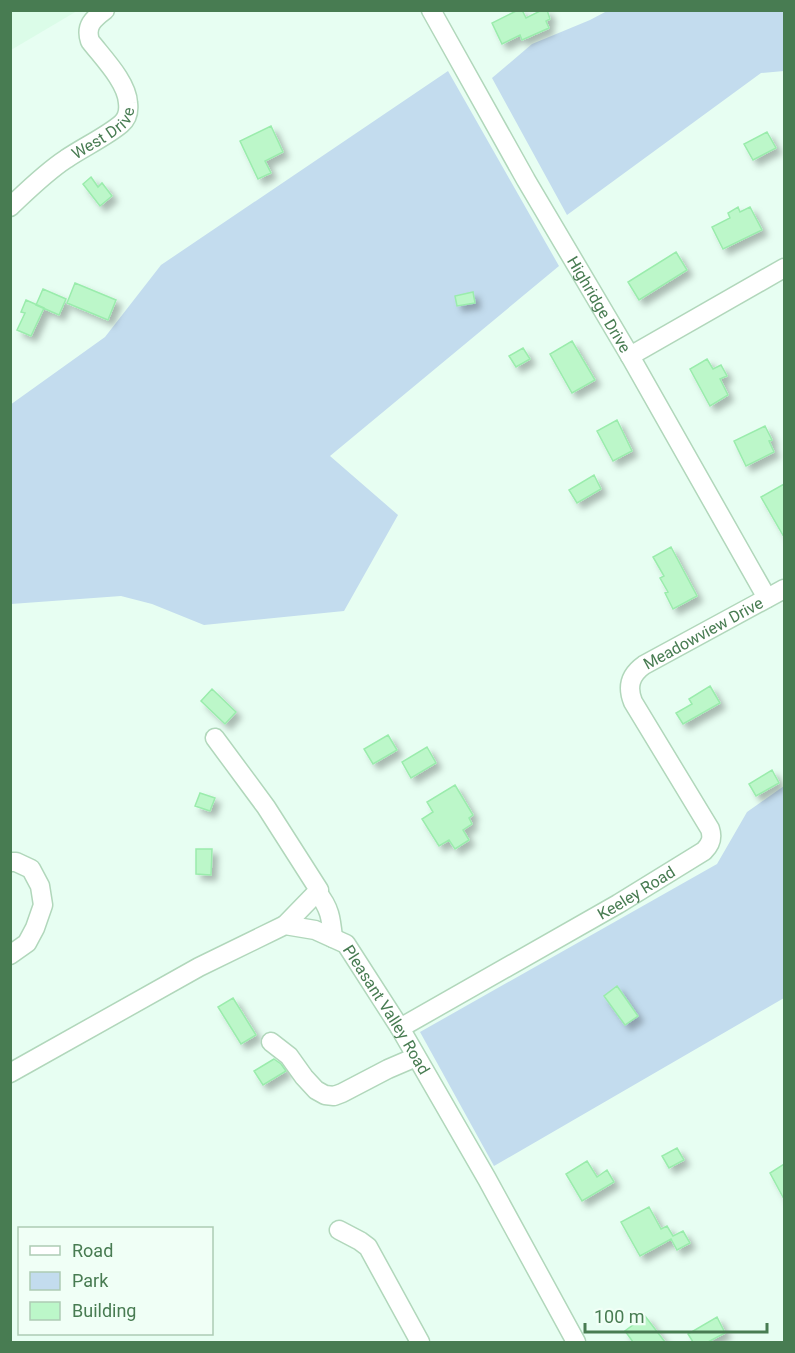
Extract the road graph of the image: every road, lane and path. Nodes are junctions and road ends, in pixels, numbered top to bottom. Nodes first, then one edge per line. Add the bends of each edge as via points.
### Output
1 (105, 10) edge
2 (435, 12) edge
3 (10, 207) edge
4 (784, 268) edge
5 (630, 356) junction
6 (784, 589) edge
7 (767, 598) junction
8 (630, 685) joint
9 (216, 738) dead end
10 (10, 862) edge
11 (317, 892) junction
12 (285, 925) junction
13 (333, 938) junction
14 (10, 955) edge
15 (400, 1028) junction
16 (271, 1042) dead end
17 (416, 1057) junction
18 (10, 1073) edge
19 (339, 1230) dead end
20 (420, 1342) edge
21 (576, 1342) edge

1 - 3 street, West Drive via 91,22 88,35 126,93 126,117 45,174
2 - 5 street, Highridge Drive via 526,180
4 - 5 street
5 - 7 street, Highridge Drive
6 - 7 street, Meadowview Drive
7 - 8 street, Meadowview Drive via 644,665
8 - 15 street, Keeley Road via 638,711 710,829 709,846 618,904
9 - 11 street via 266,807
10 - 14 street via 31,869 43,904 27,944
11 - 12 street
11 - 13 street via 331,915
12 - 13 street, Pleasant Valley Road via 315,930
12 - 18 street via 199,967
13 - 15 street, Pleasant Valley Road via 346,944
15 - 17 street, Pleasant Valley Road
16 - 17 street via 289,1056 316,1089 334,1096
17 - 21 street, Pleasant Valley Road
19 - 20 street via 368,1247

